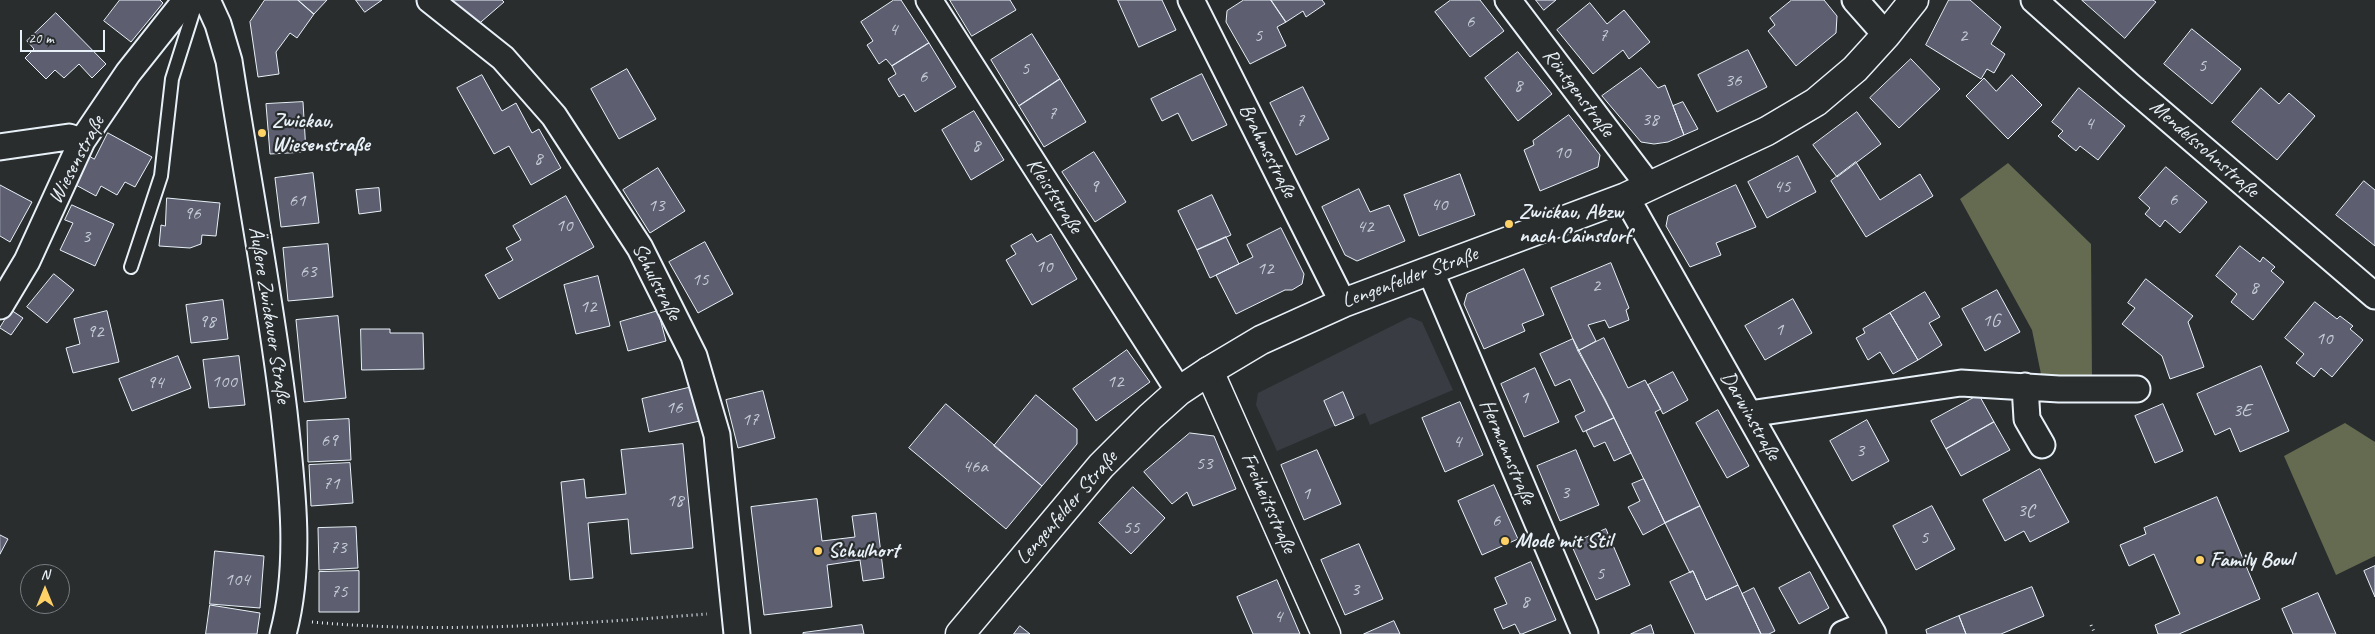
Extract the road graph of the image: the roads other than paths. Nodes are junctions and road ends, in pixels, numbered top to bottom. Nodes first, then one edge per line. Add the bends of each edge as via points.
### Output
1 (186, 0) edge
2 (197, 0) edge
3 (207, 0) edge
4 (430, 0) edge
5 (929, 0) edge
6 (1508, 0) edge
7 (1854, 0) edge
8 (1914, 0) edge
9 (2034, 0) edge
10 (1194, 1) edge
11 (1886, 35) junction
12 (82, 141) junction
13 (0, 147) edge
14 (1637, 192) junction
15 (131, 266) dead end
16 (1430, 270) junction
17 (2375, 296) edge
18 (1342, 303) junction
19 (0, 306) edge
20 (1209, 372) junction
21 (2025, 386) junction
22 (2138, 390) dead end
23 (1179, 391) junction
24 (1749, 414) junction
25 (2042, 445) dead end
26 (736, 623) edge
27 (285, 626) edge
28 (1870, 629) edge
29 (960, 634) edge
30 (1326, 634) edge
31 (1586, 634) edge
32 (1843, 634) edge

1 - 12 street, Wiesenstraße via 128,73
2 - 15 lane via 172,79 160,176
3 - 27 street, Äußere Zwickauer Straße via 229,61 276,346 290,469 293,574
4 - 26 street, Schulstraße via 503,58 554,116 640,248 694,356 716,435
5 - 23 street, Kleiststraße
6 - 14 street, Röntgenstraße
7 - 11 street
8 - 11 main road, Lengenfelder Straße
9 - 17 street, Mendelssohnstraße
10 - 18 street, Brahmsstraße
11 - 14 main road, Lengenfelder Straße via 1855,70 1816,102 1767,131
12 - 13 street via 69,137
12 - 19 street, Wiesenstraße via 27,261
14 - 16 main road, Lengenfelder Straße
14 - 24 street, Darwinstraße
16 - 18 main road, Lengenfelder Straße
16 - 31 street, Hermannstraße
18 - 20 main road, Lengenfelder Straße via 1261,340
20 - 23 main road, Lengenfelder Straße
20 - 30 main road, Freiheitsstraße
21 - 22 street
21 - 24 street via 1961,383
21 - 25 street via 2027,419
23 - 29 main road, Lengenfelder Straße via 1101,466
24 - 28 street, Darwinstraße
28 - 32 street

